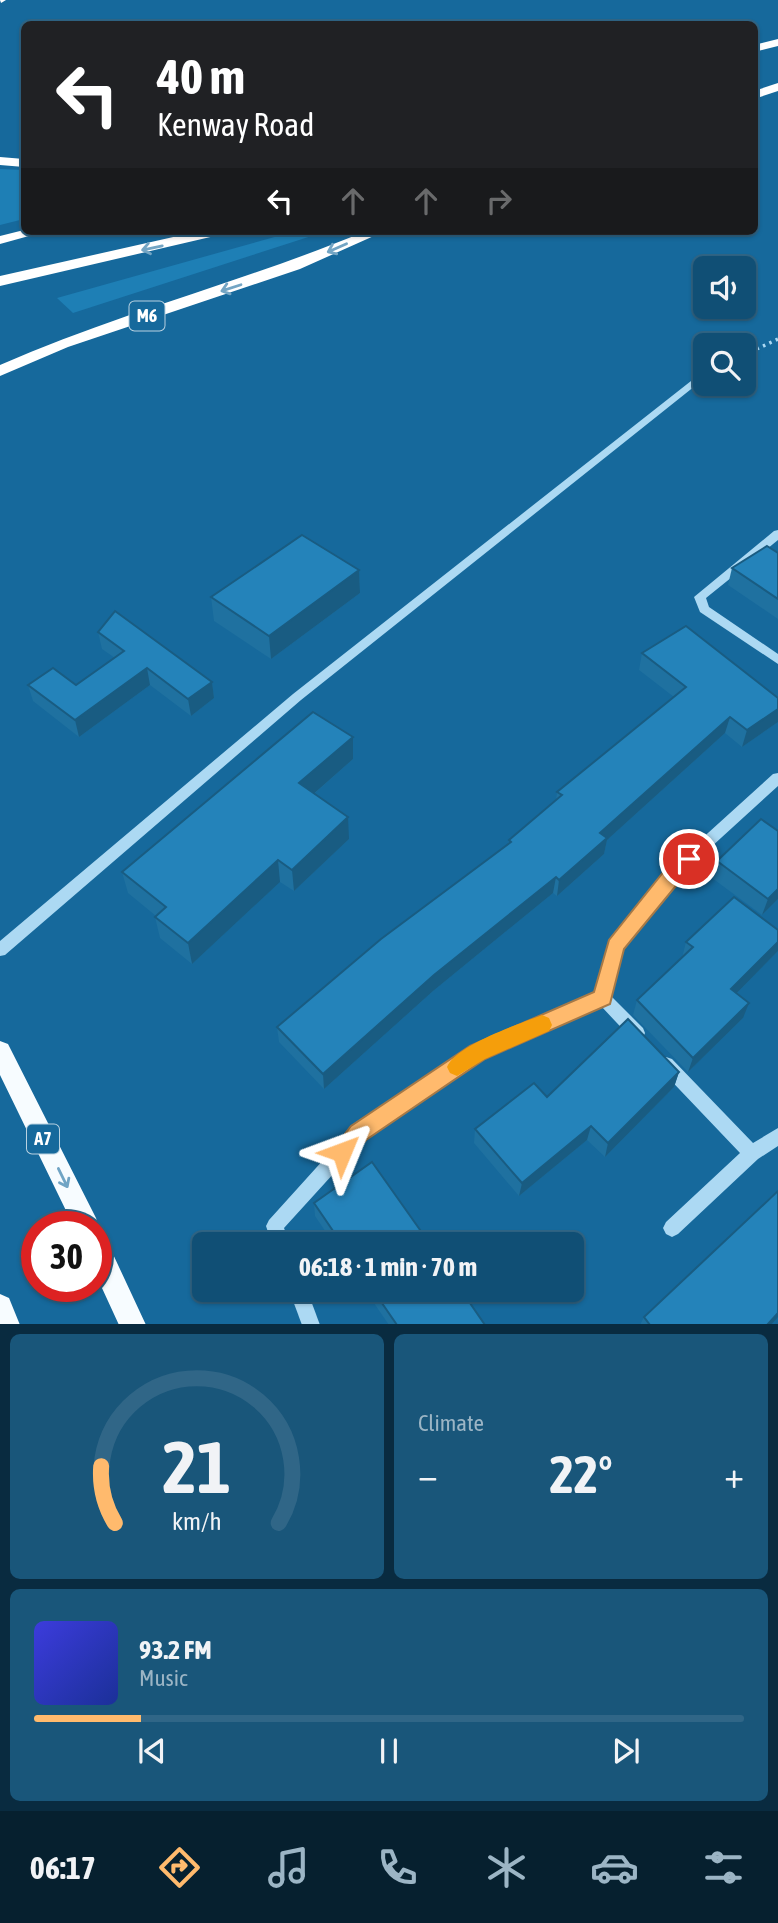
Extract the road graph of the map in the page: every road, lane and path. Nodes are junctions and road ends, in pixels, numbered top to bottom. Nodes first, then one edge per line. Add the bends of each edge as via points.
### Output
1 (778, 42) edge
2 (758, 48) edge
3 (778, 77) edge
4 (758, 83) edge
5 (778, 87) edge
6 (758, 94) edge
7 (0, 161) edge
8 (21, 163) edge
9 (22, 235) edge
10 (201, 235) edge
11 (369, 235) edge
12 (0, 240) edge
13 (0, 281) edge
14 (778, 339) edge
15 (756, 349) edge
16 (0, 371) edge
17 (693, 383) edge
18 (778, 534) edge
19 (778, 660) edge
20 (778, 778) edge
21 (0, 950) edge
22 (603, 998) junction
23 (0, 1051) edge
24 (778, 1136) edge
25 (752, 1153) junction
26 (79, 1211) edge
27 (672, 1228) dead end
28 (277, 1232) edge
29 (112, 1280) edge
30 (302, 1302) edge
31 (0, 1307) edge
32 (7, 1324) edge
33 (133, 1324) edge
34 (311, 1324) edge

1 - 2 highway
3 - 4 highway
5 - 6 highway
7 - 8 highway
9 - 12 highway
10 -> 13 highway
11 -> 16 highway, M6 via 295,267 62,344
14 - 15 path
17 - 21 street via 297,697
18 - 19 street via 700,597 704,609
20 - 22 street via 671,875 615,946
22 - 25 street
22 - 28 street via 478,1053 359,1133 275,1226
23 -> 26 main road, A7
24 - 25 street
25 - 27 street
29 - 33 main road
30 - 34 street
31 - 32 main road

